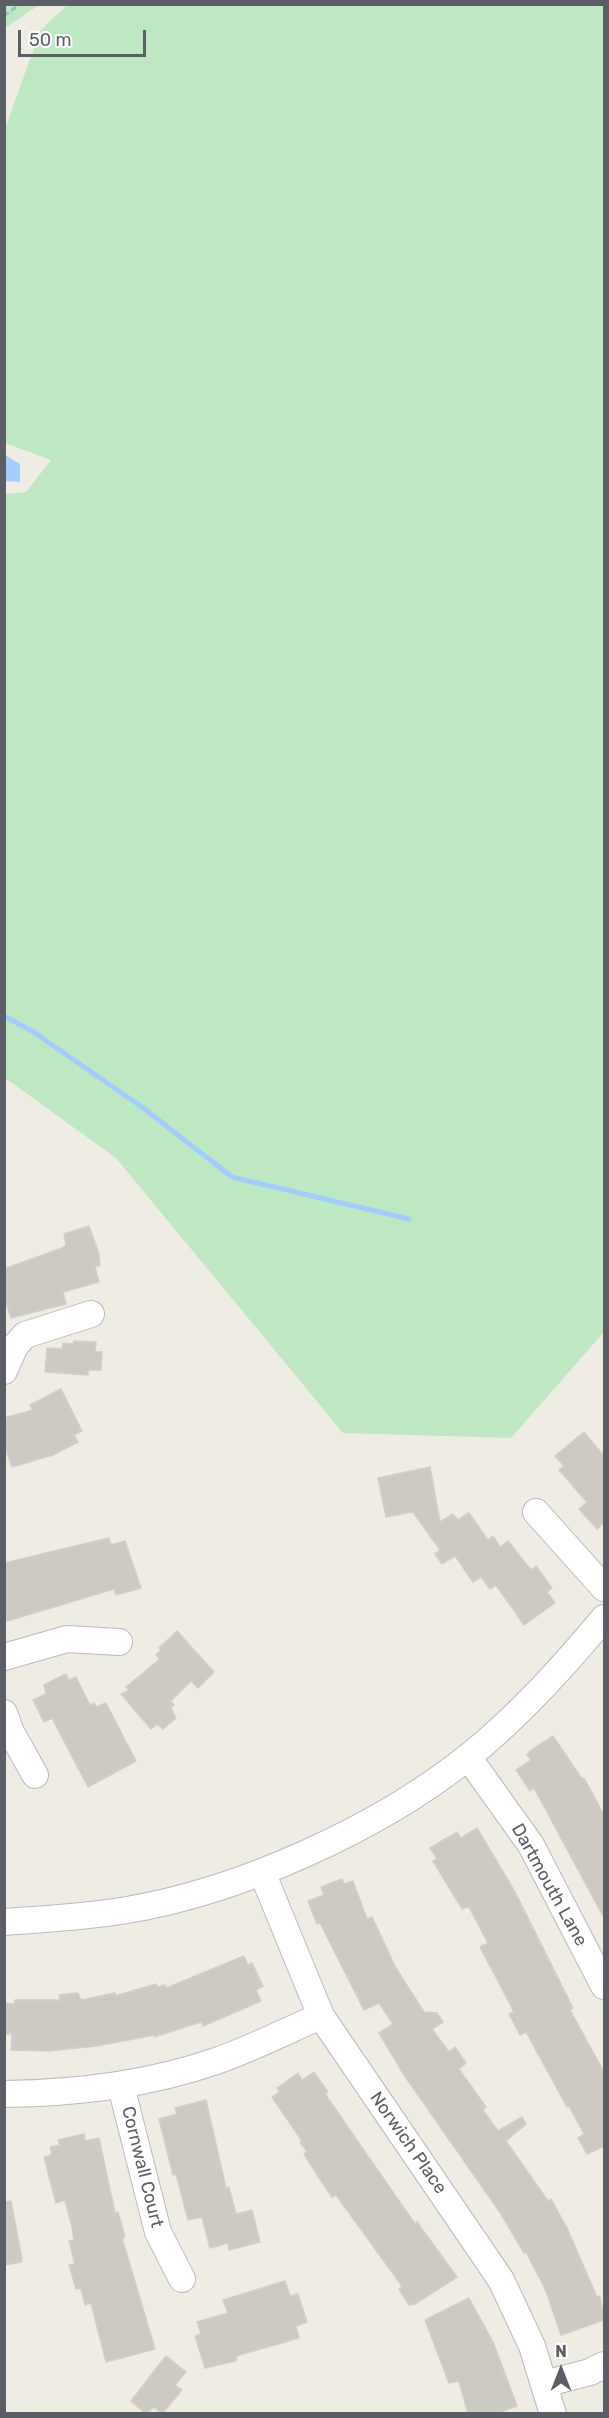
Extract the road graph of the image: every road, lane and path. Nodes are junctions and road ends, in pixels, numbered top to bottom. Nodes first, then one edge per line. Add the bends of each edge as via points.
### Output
1 (20, 4) edge
2 (4, 16) edge
3 (91, 1314) dead end
4 (4, 1371) edge
5 (536, 1512) dead end
6 (604, 1588) edge
7 (604, 1618) edge
8 (119, 1642) dead end
9 (4, 1657) edge
10 (4, 1713) edge
11 (468, 1757) junction
12 (35, 1775) dead end
13 (262, 1872) junction
14 (4, 1922) edge
15 (604, 1986) edge
16 (321, 2016) junction
17 (121, 2086) junction
18 (4, 2094) edge
19 (182, 2279) dead end
20 (604, 2365) edge
21 (544, 2384) junction
22 (553, 2414) edge

1 - 2 path
3 - 4 street via 25,1335 15,1346
5 - 6 street
7 - 11 street via 557,1675
8 - 9 street via 67,1639
10 - 12 street
11 - 13 street via 348,1833
11 - 15 street, Dartmouth Lane via 531,1845
13 - 14 street via 128,1910
13 - 16 street, Norwich Place
16 - 17 street via 217,2061
16 - 21 street, Norwich Place via 501,2280 532,2346
17 - 18 street via 49,2094
17 - 19 street, Cornwall Court via 158,2232
20 - 21 street
21 - 22 street, Norwich Place

